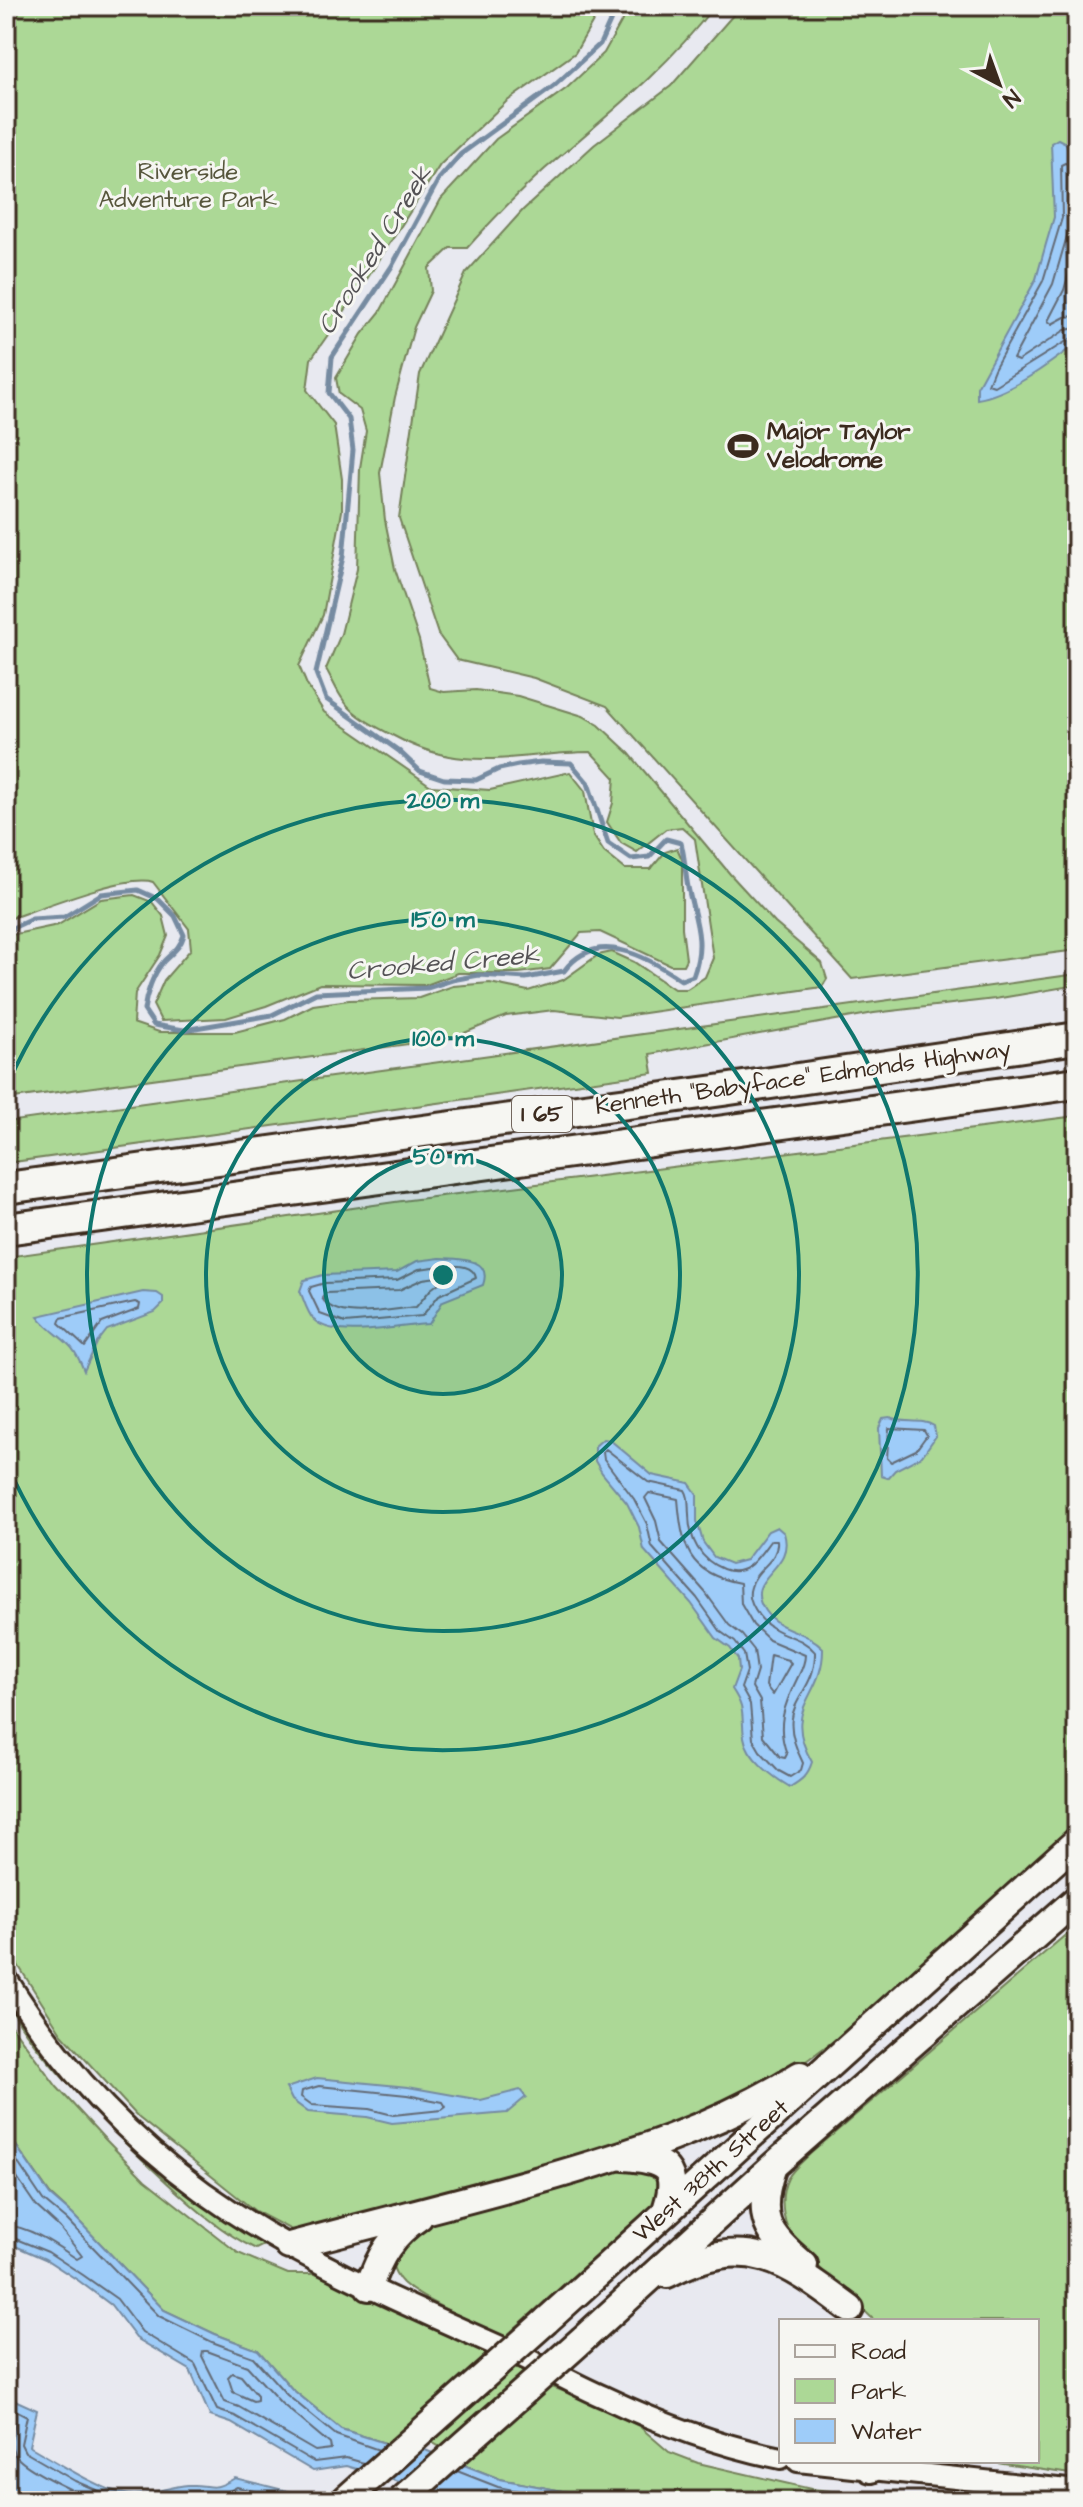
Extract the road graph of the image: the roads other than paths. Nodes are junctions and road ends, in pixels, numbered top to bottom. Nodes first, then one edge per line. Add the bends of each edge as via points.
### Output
1 (1077, 1038) edge
2 (1077, 1083) edge
3 (6, 1188) edge
4 (6, 1229) edge
5 (1077, 1841) edge
6 (1077, 1899) edge
7 (6, 1978) edge
8 (883, 2014) junction
9 (620, 2157) junction
10 (773, 2166) junction
11 (428, 2211) junction
12 (665, 2213) junction
13 (289, 2246) junction
14 (369, 2287) junction
15 (636, 2291) junction
16 (855, 2315) edge
17 (779, 2457) edge
18 (835, 2463) edge
19 (872, 2465) edge
20 (1077, 2491) edge
21 (344, 2501) edge
22 (401, 2501) edge

1 - 3 highway, Kenneth "Babyface" Edmonds Highway / I 65
2 - 4 highway, Kenneth "Babyface" Edmonds Highway / I 65
5 - 8 main road, West 38th Street
6 - 10 main road, West 38th Street
7 - 13 street via 60,2058 121,2124 206,2194
8 - 9 main road via 801,2075 750,2104
8 - 12 main road, West 38th Street
9 - 11 main road
9 - 12 main road via 650,2159 665,2167 672,2186
10 - 15 main road, West 38th Street
10 - 16 main road via 762,2197 767,2223 789,2252
11 - 13 main road
11 - 14 main road via 388,2243
12 - 21 main road, West 38th Street, bridge
13 - 14 street
14 - 17 street via 623,2406
15 - 16 main road via 692,2261 740,2253 781,2262
15 - 22 main road, West 38th Street, bridge
18 - 19 street
19 - 20 street

